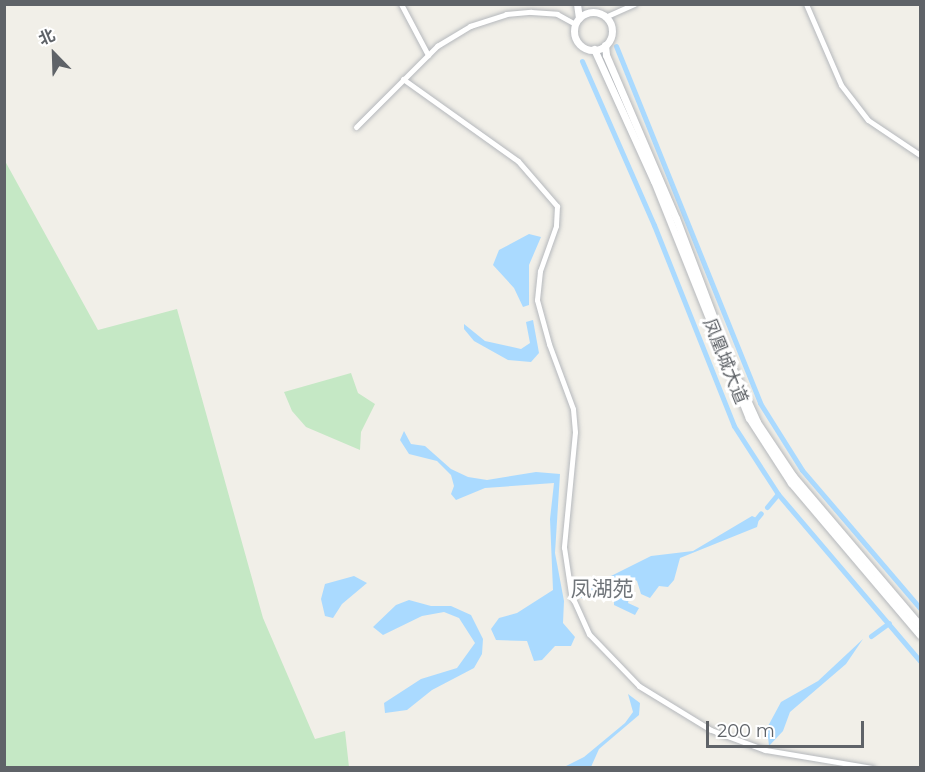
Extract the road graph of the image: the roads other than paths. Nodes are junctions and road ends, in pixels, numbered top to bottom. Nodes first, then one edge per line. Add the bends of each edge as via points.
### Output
1 (401, 4) edge
2 (577, 4) edge
3 (585, 4) edge
4 (634, 4) edge
5 (806, 4) edge
6 (592, 12) junction
7 (605, 16) junction
8 (577, 21) junction
9 (605, 45) junction
10 (594, 50) junction
11 (428, 55) junction
12 (403, 79) junction
13 (356, 127) dead end
14 (921, 155) edge
15 (921, 625) edge
16 (921, 635) edge
17 (872, 768) edge

1 - 11 street
2 - 8 main road
3 - 6 main road
4 - 7 street
5 - 14 street via 841,85 868,120
6 - 7 main road
6 - 8 main road
7 - 9 main road via 612,27
8 - 10 main road via 577,42
8 - 11 street via 550,13 506,14 470,26
9 - 10 main road
9 - 15 main road, 凤凰城大道 via 750,408 793,476
10 - 16 main road, 凤凰城大道 via 654,181 748,418 791,483
11 - 12 street
12 - 13 street
12 - 17 street via 518,160 557,206 556,226 540,271 537,300 573,409 575,432 564,547 571,594 589,634 639,686 711,730 765,750

